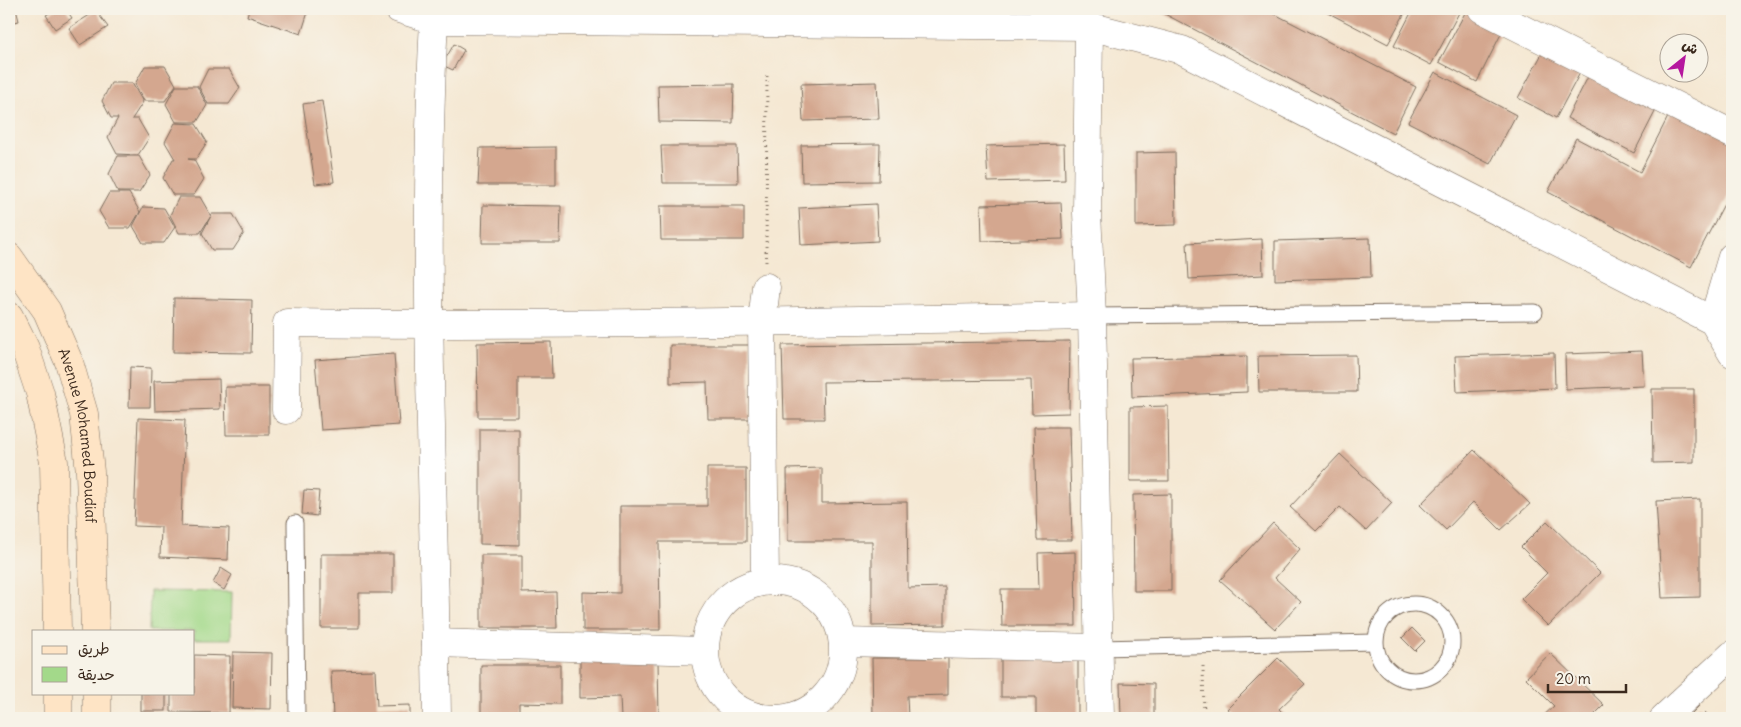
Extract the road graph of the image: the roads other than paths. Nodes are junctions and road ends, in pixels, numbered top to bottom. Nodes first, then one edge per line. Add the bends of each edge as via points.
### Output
1 (399, 9) edge
2 (1482, 9) edge
3 (434, 20) junction
4 (1089, 26) junction
5 (1732, 134) edge
6 (9, 257) edge
7 (1732, 257) edge
8 (766, 287) road end
9 (1535, 312) dead end
10 (9, 316) edge
11 (1092, 316) junction
12 (1722, 320) edge
13 (762, 322) junction
14 (428, 325) junction
15 (1732, 353) edge
16 (286, 410) dead end
17 (295, 523) dead end
18 (764, 581) junction
19 (57, 630) edge
20 (95, 630) edge
21 (843, 642) junction
22 (1375, 642) junction
23 (436, 643) junction
24 (1099, 648) junction
25 (704, 652) junction
26 (1732, 655) edge
27 (58, 694) edge
28 (58, 718) edge
29 (297, 718) edge
30 (437, 718) edge
31 (764, 718) edge
32 (1100, 718) edge
33 (1664, 718) edge

1 - 3 street
2 - 5 street
3 - 4 street
3 - 14 street via 430,95
4 - 11 street via 1086,144
4 - 12 street via 1182,50
6 - 20 main road, Avenue Mohamed Boudiaf via 47,310 69,362 84,414 90,472
7 - 12 street
8 - 13 street
9 - 11 lane
10 - 19 main road, Avenue Mohamed Boudiaf via 25,348 40,393 54,462
11 - 13 street
11 - 24 street
12 - 15 street
13 - 14 street
13 - 18 street
14 - 16 street via 286,323
14 - 23 street
17 - 29 lane
18 - 21 street via 792,583 816,595 834,616
18 - 25 street via 745,586 715,613 707,631
21 - 24 street
21 - 31 street via 841,667 831,690 812,708 789,717
22 - 22 lane via 1377,655 1384,667 1407,680 1420,680 1440,671 1448,660 1452,635 1443,616 1432,608 1419,603 1405,604 1383,617
22 - 24 lane
23 - 25 street
23 - 30 street
24 - 32 street
25 - 31 street via 716,688 745,713
26 - 33 street
27 - 28 main road

